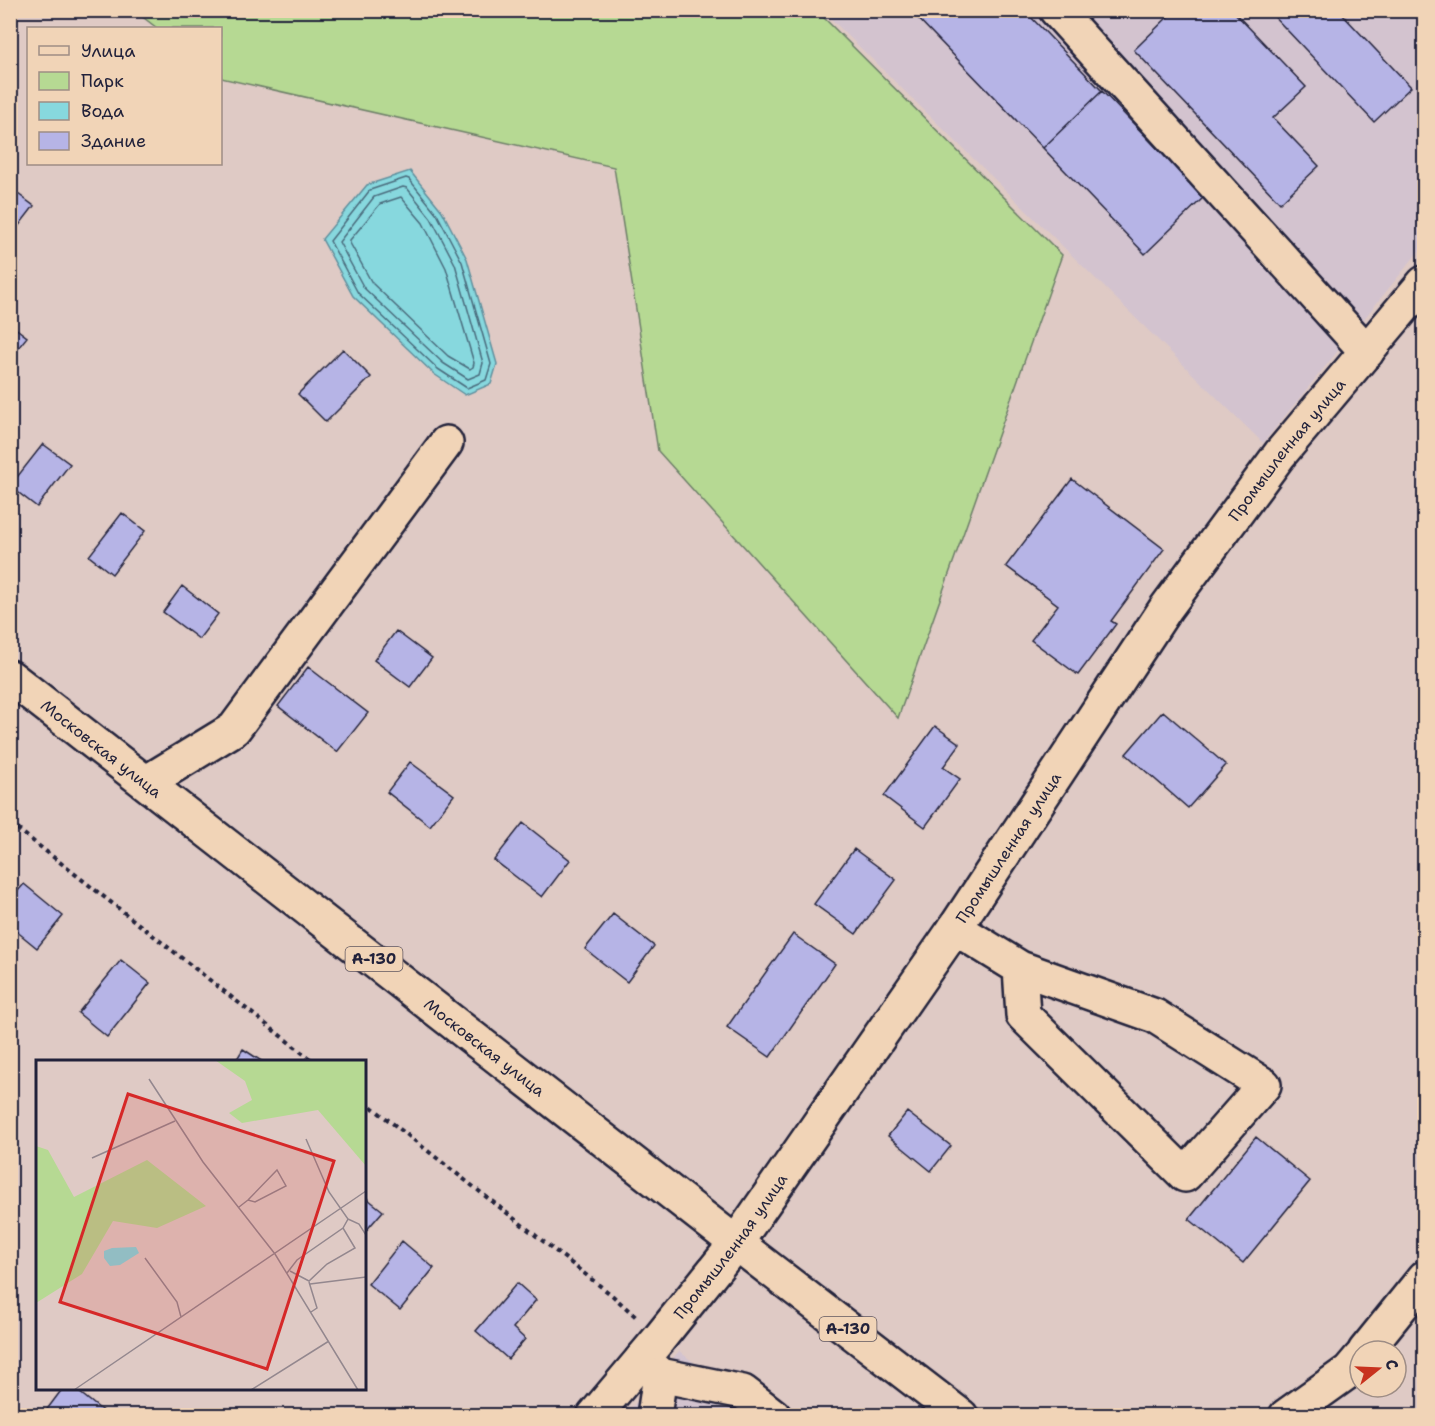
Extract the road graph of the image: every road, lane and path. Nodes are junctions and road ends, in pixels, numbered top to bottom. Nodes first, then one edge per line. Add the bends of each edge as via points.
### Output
1 (1056, 10) edge
2 (1425, 283) edge
3 (1367, 352) junction
4 (446, 443) dead end
5 (10, 677) edge
6 (147, 782) junction
7 (10, 823) edge
8 (955, 928) junction
9 (1020, 968) junction
10 (311, 1060) edge
11 (366, 1103) edge
12 (736, 1243) junction
13 (1425, 1278) edge
14 (1375, 1339) edge
15 (654, 1358) junction
16 (1348, 1372) edge
17 (594, 1416) edge
18 (654, 1416) edge
19 (774, 1416) edge
20 (961, 1416) edge
21 (1286, 1416) edge

1 - 3 main road
2 - 3 main road, Промышленная улица
3 - 8 main road, Промышленная улица via 1280,454 1166,608
4 - 6 main road via 234,729
5 - 6 main road, Московская улица / А-130
6 - 12 main road, Московская улица / А-130
7 - 10 path
8 - 9 main road
8 - 12 main road, Промышленная улица
9 - 9 main road via 1023,1015 1185,1175 1264,1085 1155,1016
11 - 15 path via 613,1296
12 - 15 main road, Промышленная улица
12 - 20 main road, Московская улица / А-130
13 - 14 main road
15 - 17 main road, Промышленная улица
15 - 18 main road
15 - 19 main road via 743,1392
16 - 21 main road

